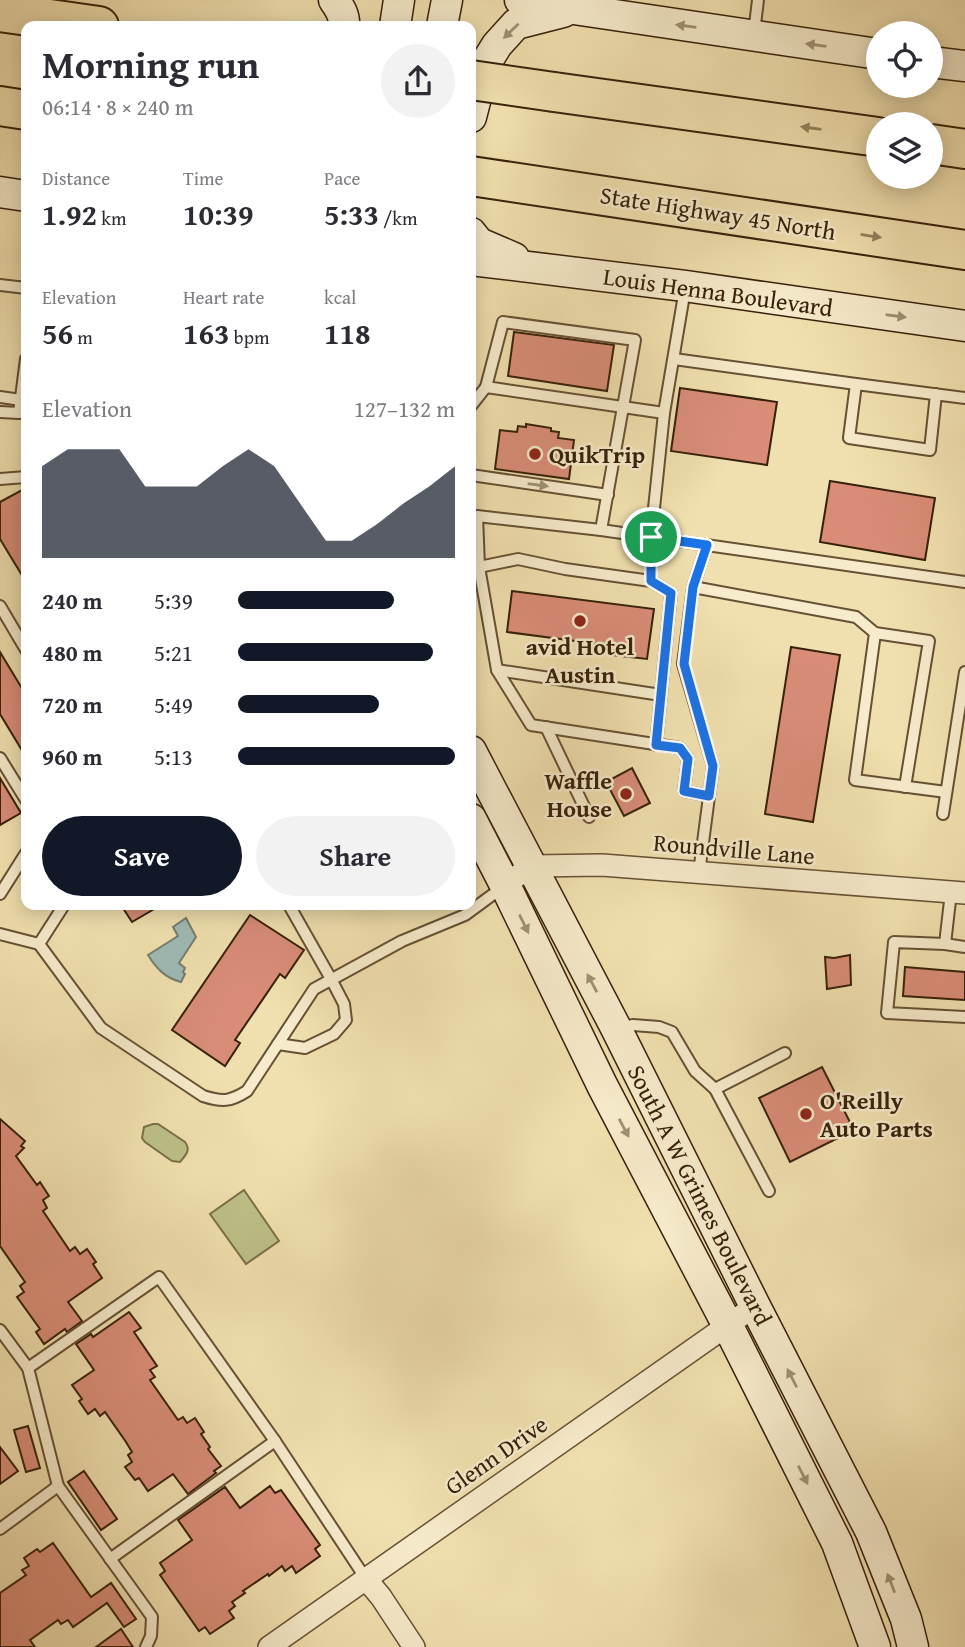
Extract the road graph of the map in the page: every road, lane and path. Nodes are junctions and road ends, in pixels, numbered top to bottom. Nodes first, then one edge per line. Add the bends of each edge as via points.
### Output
1 (334, 0) edge
2 (399, 0) edge
3 (447, 0) edge
4 (520, 0) edge
5 (758, 0) edge
6 (564, 5) edge
7 (0, 12) edge
8 (64, 21) edge
9 (344, 21) edge
10 (396, 21) edge
11 (443, 21) edge
12 (754, 36) junction
13 (866, 52) edge
14 (943, 63) edge
15 (965, 66) edge
16 (476, 81) edge
17 (476, 97) edge
18 (0, 106) edge
19 (21, 109) edge
20 (866, 135) edge
21 (943, 146) edge
22 (965, 149) edge
23 (476, 177) edge
24 (0, 192) edge
25 (21, 195) edge
26 (476, 239) edge
27 (965, 250) edge
28 (476, 265) edge
29 (537, 268) junction
30 (0, 285) edge
31 (685, 286) junction
32 (21, 287) edge
33 (965, 326) edge
34 (674, 359) junction
35 (856, 384) junction
36 (486, 387) junction
37 (936, 394) junction
38 (0, 397) edge
39 (965, 398) edge
40 (21, 400) joint
41 (476, 400) edge
42 (623, 408) junction
43 (0, 412) edge
44 (664, 413) junction
45 (476, 476) edge
46 (21, 477) edge
47 (0, 479) edge
48 (608, 495) junction
49 (476, 516) edge
50 (601, 530) junction
51 (476, 536) edge
52 (651, 537) junction
53 (707, 545) junction
54 (479, 567) junction
55 (651, 581) junction
56 (965, 582) edge
57 (693, 587) junction
58 (0, 606) edge
59 (875, 633) junction
60 (21, 642) edge
61 (497, 670) junction
62 (965, 672) edge
63 (661, 695) junction
64 (546, 727) junction
65 (656, 745) junction
66 (0, 758) edge
67 (476, 761) edge
68 (905, 787) junction
69 (21, 792) edge
70 (946, 792) junction
71 (709, 796) junction
72 (943, 814) dead end
73 (589, 817) dead end
74 (476, 829) edge
75 (21, 861) edge
76 (531, 866) junction
77 (699, 873) junction
78 (505, 885) junction
79 (958, 893) edge
80 (0, 894) edge
81 (476, 907) edge
82 (61, 910) edge
83 (292, 910) edge
84 (472, 910) edge
85 (0, 934) edge
86 (39, 944) junction
87 (945, 944) junction
88 (965, 947) edge
89 (331, 979) junction
90 (965, 1017) edge
91 (617, 1028) junction
92 (278, 1044) junction
93 (785, 1053) dead end
94 (715, 1088) junction
95 (769, 1191) dead end
96 (755, 1306) junction
97 (729, 1326) junction
98 (0, 1330) edge
99 (28, 1368) junction
100 (275, 1441) junction
101 (58, 1486) junction
102 (0, 1529) edge
103 (110, 1559) junction
104 (366, 1579) junction
105 (146, 1647) edge
106 (268, 1647) edge
107 (414, 1647) edge
108 (875, 1647) edge
109 (914, 1647) edge

1 - 9 main road
2 - 10 main road
3 - 11 main road
4 - 6 main road
5 - 12 lane
12 -> 6 main road
6 -> 17 main road via 516,24 484,66
7 - 8 highway
13 -> 12 main road
14 - 15 main road
20 -> 16 highway, bridge
18 - 19 highway
21 - 22 highway
23 -> 27 highway, State Highway 45 North
24 - 25 main road
26 - 29 main road
28 - 29 main road, Louis Henna Boulevard
29 - 31 main road, Louis Henna Boulevard
30 - 32 lane
31 -> 33 main road, Louis Henna Boulevard
31 - 34 lane
34 - 35 lane
34 - 44 lane
35 - 37 lane
35 - 37 lane via 849,438 930,450
36 - 41 lane
36 - 42 lane
36 - 42 lane via 503,322 635,340
37 - 39 lane
38 - 40 lane
40 - 43 lane via 19,413
42 - 44 lane
42 - 48 lane
44 - 52 lane
45 -> 48 lane
46 - 47 lane
48 - 50 lane
49 - 50 lane
50 - 52 lane
51 - 54 lane
52 - 53 lane
52 - 55 lane
53 - 56 lane
53 - 57 lane
54 - 55 lane via 518,559
54 - 61 lane
55 - 63 lane via 671,593
57 - 59 lane via 856,617
57 - 71 lane via 684,664 713,766
58 - 60 lane
59 - 68 lane via 855,780
59 - 68 lane via 929,642
61 - 63 lane
61 - 64 lane via 531,724
62 - 70 lane
63 - 65 lane
64 - 65 lane
64 - 73 lane
65 - 71 lane via 680,748 688,759 684,791
66 - 69 lane
67 - 76 main road, South A W Grimes Boulevard
68 - 70 lane
70 - 72 lane
71 - 77 lane
74 - 78 main road, South A W Grimes Boulevard
75 - 80 lane
76 - 77 street, Roundville Lane via 602,865
76 - 78 street
91 -> 76 main road, South A W Grimes Boulevard
77 - 79 street, Roundville Lane
78 - 81 lane
78 -> 97 main road, South A W Grimes Boulevard via 602,1085
79 - 87 lane
82 - 86 lane
83 - 89 lane
84 - 89 lane
85 - 86 lane
86 - 92 lane via 100,1028 203,1096 219,1101 247,1091
87 - 88 lane
87 - 90 lane via 894,942 887,1013
89 - 92 lane via 314,989
89 - 92 lane via 344,1004 346,1020 334,1034 305,1048
91 - 94 lane via 659,1027 672,1032 695,1071
91 - 96 main road, South A W Grimes Boulevard
93 - 94 lane
94 - 95 lane
96 - 97 street, Glenn Drive
109 -> 96 main road, South A W Grimes Boulevard via 871,1532
97 - 104 street, Glenn Drive
97 -> 108 main road, South A W Grimes Boulevard via 837,1543
98 - 99 lane
99 - 100 lane via 159,1277
99 - 101 lane
100 - 103 lane
100 - 104 lane
101 - 102 lane
101 - 103 lane
103 - 105 lane via 152,1617
104 - 106 street, Glenn Drive
104 - 107 street

